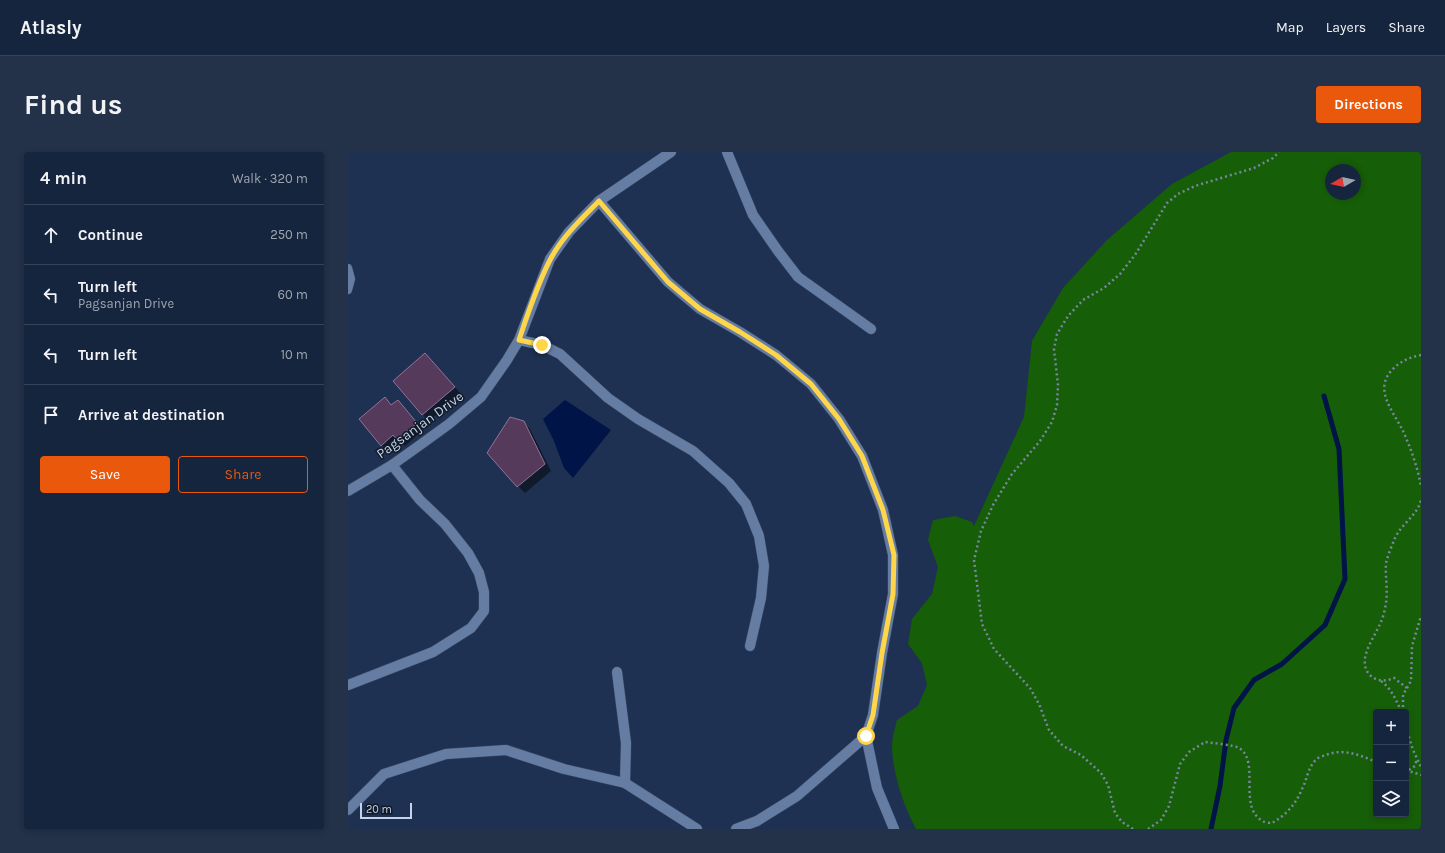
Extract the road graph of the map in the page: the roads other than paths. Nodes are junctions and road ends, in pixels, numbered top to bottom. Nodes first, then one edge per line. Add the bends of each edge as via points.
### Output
1 (671, 152) edge
2 (727, 152) edge
3 (599, 201) junction
4 (348, 268) edge
5 (348, 290) edge
6 (871, 329) dead end
7 (519, 340) junction
8 (392, 465) junction
9 (348, 491) edge
10 (750, 646) dead end
11 (616, 672) dead end
12 (348, 685) edge
13 (866, 736) junction
14 (624, 783) junction
15 (348, 810) edge
16 (697, 829) edge
17 (736, 829) edge
18 (894, 829) edge

1 - 3 street, Pagsanjan Drive
2 - 6 street via 754,215 798,277
3 - 7 street, Pagsanjan Drive via 569,232 550,259
3 - 13 street via 668,282 700,309 776,355 811,384 839,419 862,456 883,510 894,555 893,594 873,715
4 - 5 lane via 351,279
7 - 8 street, Pagsanjan Drive via 481,397 449,424
7 - 10 street via 542,345 560,354 608,398 643,422 693,450 729,483 746,504 759,536 764,566 761,598
8 - 9 street, Pagsanjan Drive
8 - 12 street via 468,554 479,572 484,592 484,611 471,628 433,652
11 - 14 street via 626,743
13 - 17 street via 796,796 757,821
13 - 18 street via 877,788
14 - 15 street via 564,769 506,750 446,754 384,774
14 - 16 street

